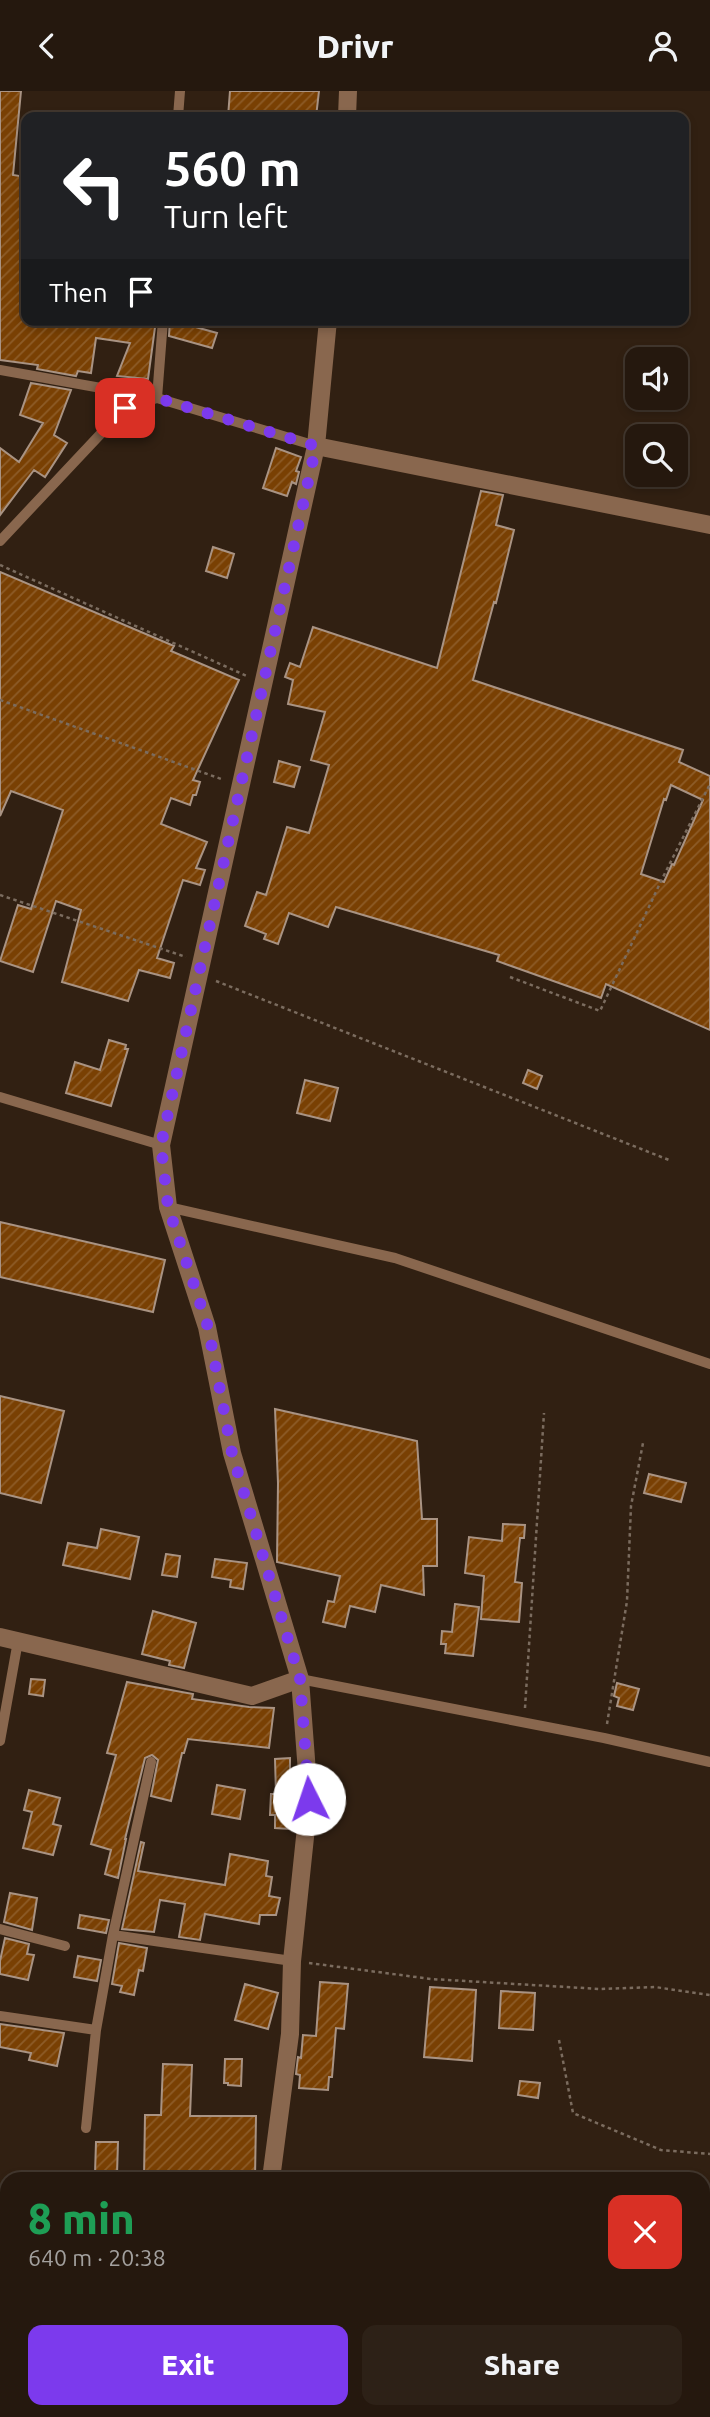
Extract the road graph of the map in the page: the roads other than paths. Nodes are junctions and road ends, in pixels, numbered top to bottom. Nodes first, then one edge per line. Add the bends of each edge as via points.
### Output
1 (180, 91) edge
2 (348, 91) edge
3 (178, 112) edge
4 (347, 112) edge
5 (163, 326) edge
6 (327, 326) edge
7 (0, 370) edge
8 (157, 398) junction
9 (316, 446) junction
10 (710, 525) edge
11 (0, 541) edge
12 (0, 1097) edge
13 (161, 1145) junction
14 (168, 1207) junction
15 (710, 1364) edge
16 (0, 1637) edge
17 (18, 1641) junction
18 (300, 1679) junction
19 (0, 1741) edge
20 (151, 1762) dead end
21 (710, 1762) edge
22 (0, 1929) edge
23 (113, 1935) junction
24 (65, 1946) dead end
25 (292, 1961) junction
26 (0, 2016) edge
27 (96, 2029) junction
28 (86, 2128) dead end
29 (272, 2172) edge

1 - 3 lane
2 - 4 street
5 - 8 lane
6 - 9 street
7 - 8 lane
8 - 9 lane
8 - 11 lane via 125,408
9 - 10 street
9 - 13 street
12 - 13 lane
13 - 14 street
14 - 15 lane via 395,1258
14 - 18 street via 208,1327 232,1453
16 - 17 street
17 - 18 street via 252,1696
17 - 19 lane
18 - 21 lane
18 - 25 street via 309,1799
20 - 23 lane
22 - 24 lane
23 - 25 lane
23 - 27 lane
25 - 29 street via 290,2034
26 - 27 lane
27 - 28 lane

